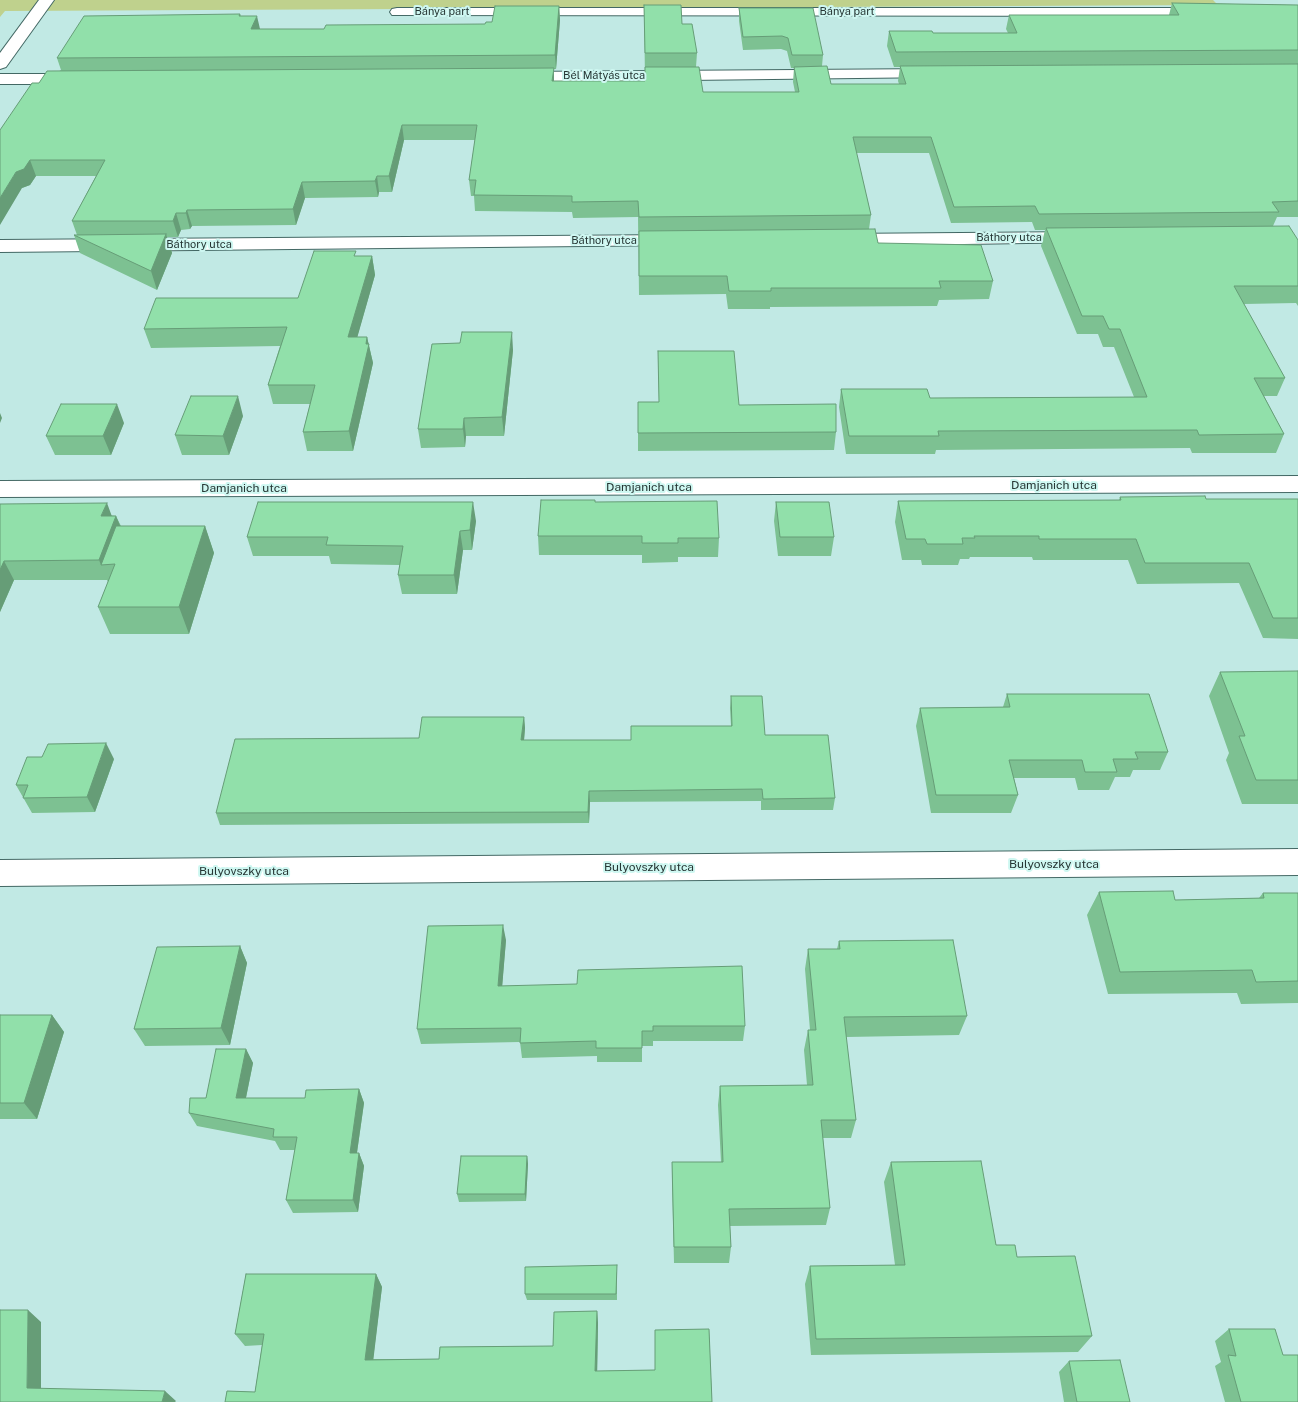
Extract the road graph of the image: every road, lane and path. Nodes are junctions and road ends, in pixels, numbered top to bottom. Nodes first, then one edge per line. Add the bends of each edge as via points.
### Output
1 (47, 0) edge
2 (397, 12) dead end
3 (1224, 12) edge
4 (0, 64) edge
5 (950, 74) edge
6 (502, 77) edge
7 (94, 79) edge
8 (0, 80) edge
9 (1098, 238) edge
10 (819, 240) edge
11 (699, 241) edge
12 (0, 246) edge
13 (1298, 484) edge
14 (0, 489) edge
15 (1298, 862) edge
16 (0, 873) edge

1 - 4 street
2 - 3 street, Bánya part
5 - 6 street, Bél Mátyás utca
7 - 8 street
9 - 10 street, Báthory utca
11 - 12 street, Báthory utca
13 - 14 street, Damjanich utca
15 - 16 street, Bulyovszky utca

